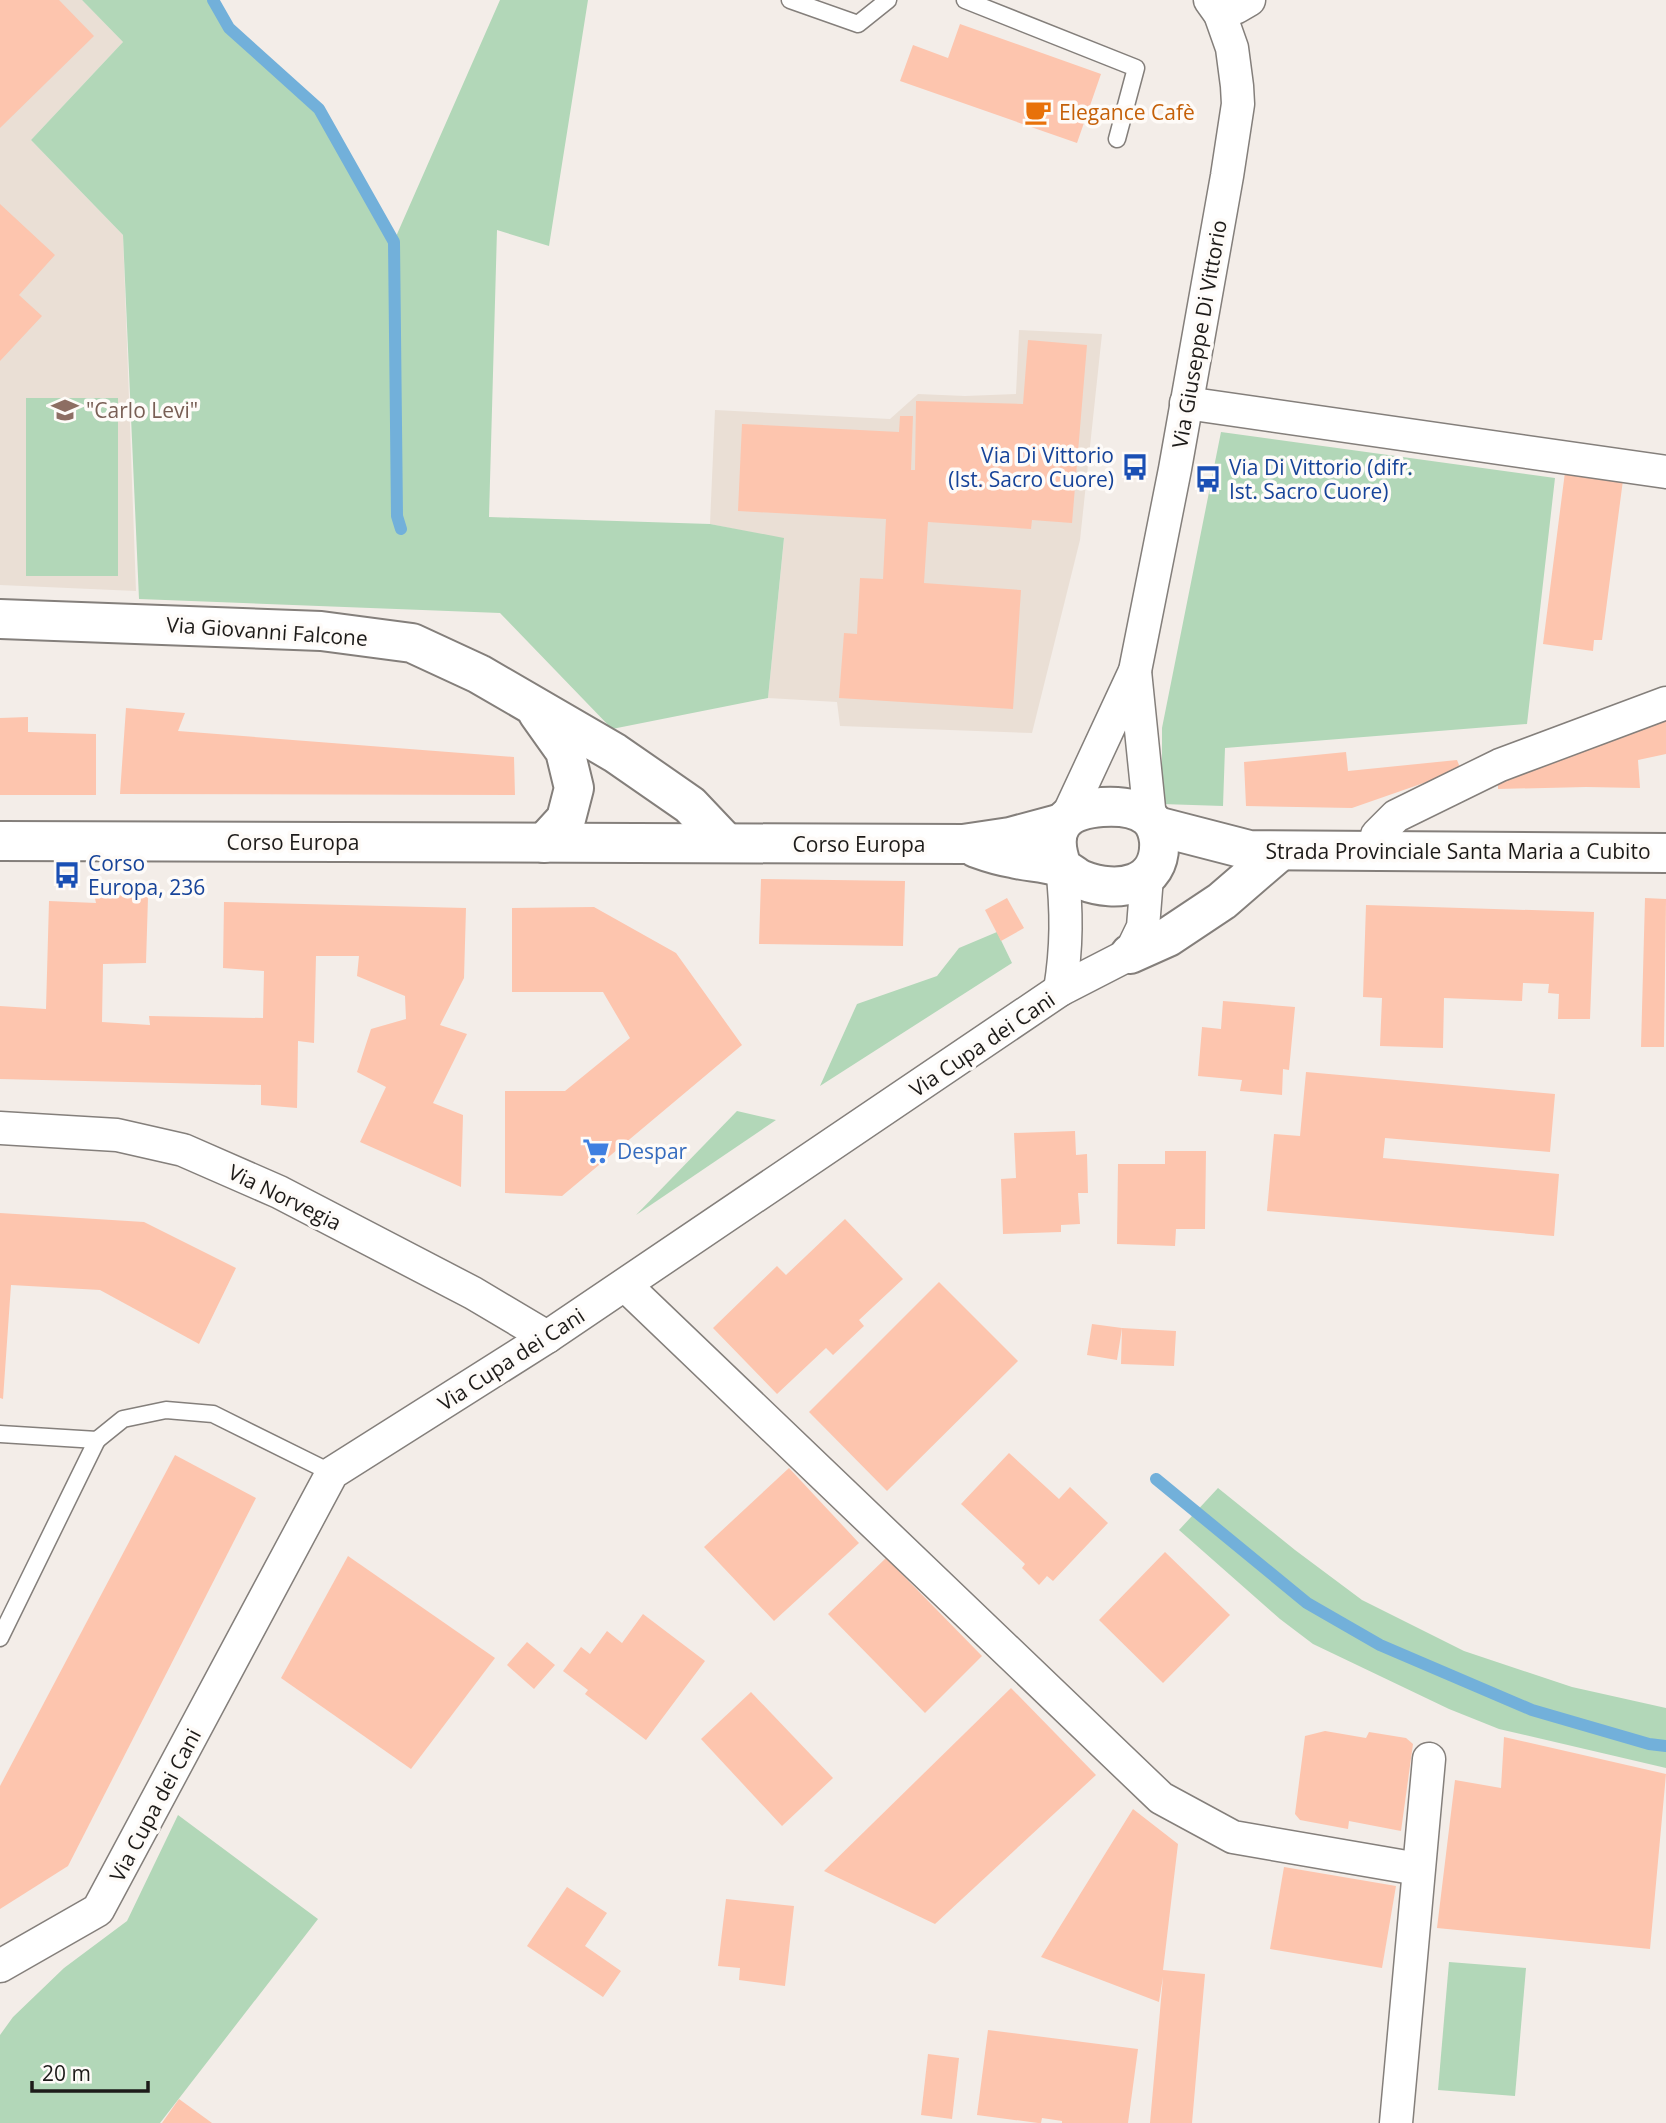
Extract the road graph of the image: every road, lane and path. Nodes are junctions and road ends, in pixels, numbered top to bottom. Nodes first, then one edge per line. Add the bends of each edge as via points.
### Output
1 (790, 0) edge
2 (888, 0) edge
3 (965, 0) edge
4 (1248, 0) edge
5 (1216, 5) edge
6 (1117, 139) dead end
7 (1186, 403) junction
8 (1666, 472) edge
9 (0, 619) edge
10 (1135, 671) junction
11 (1666, 703) edge
12 (533, 706) junction
13 (1065, 819) junction
14 (1153, 822) junction
15 (0, 841) edge
16 (544, 842) junction
17 (726, 842) junction
18 (963, 844) junction
19 (1264, 851) junction
20 (1374, 851) junction
21 (1666, 853) edge
22 (1062, 867) junction
23 (1150, 875) junction
24 (1130, 954) junction
25 (1060, 990) junction
26 (0, 1128) edge
27 (625, 1285) junction
28 (547, 1337) junction
29 (0, 1434) edge
30 (97, 1440) junction
31 (332, 1473) junction
32 (0, 1638) edge
33 (1429, 1759) dead end
34 (1418, 1869) junction
35 (0, 1966) edge
36 (1396, 2123) edge

1 - 2 lane via 858,24
3 - 6 lane via 1136,68
4 - 5 street via 1237,7
5 - 7 street, Via Giuseppe Di Vittorio via 1232,48 1238,104
7 - 8 street
7 - 10 street, Via Giuseppe Di Vittorio
9 - 12 main road, Via Giovanni Falcone via 321,631 412,643
10 - 13 street, Via Giuseppe Di Vittorio
10 - 14 street, Via Giuseppe Di Vittorio
11 - 20 street via 1500,765 1396,816 1377,835
12 - 16 main road via 565,751 574,788 566,819
12 - 17 main road, Via Giovanni Falcone via 653,778 690,805
13 - 14 main road via 1083,808 1110,806 1135,809
13 - 18 main road via 1010,837
13 - 22 main road via 1058,835
14 - 19 main road, Strada Provinciale Santa Maria a Cubito
14 - 23 main road via 1159,841
15 - 16 main road, Corso Europa
16 - 17 main road, Corso Europa
17 - 18 main road, Corso Europa
18 - 22 main road
19 - 20 main road, Strada Provinciale Santa Maria a Cubito
19 - 23 main road, Strada Provinciale Santa Maria a Cubito
19 - 24 main road via 1222,901 1168,937
20 - 21 main road, Strada Provinciale Santa Maria a Cubito
22 - 23 main road via 1080,880 1105,886 1131,884
22 - 25 street via 1067,907
23 - 24 street via 1143,927
24 - 25 street, Via Cupa dei Cani
25 - 27 street, Via Cupa dei Cani
26 - 28 street, Via Norvegia via 117,1135 183,1150 279,1192
27 - 28 street, Via Cupa dei Cani
27 - 34 street via 1161,1798 1233,1837
28 - 31 street, Via Cupa dei Cani
29 - 30 lane
30 - 31 lane via 123,1419 166,1410 213,1414
30 - 32 lane
31 - 35 street, Via Cupa dei Cani via 98,1910
33 - 34 street
34 - 36 street

